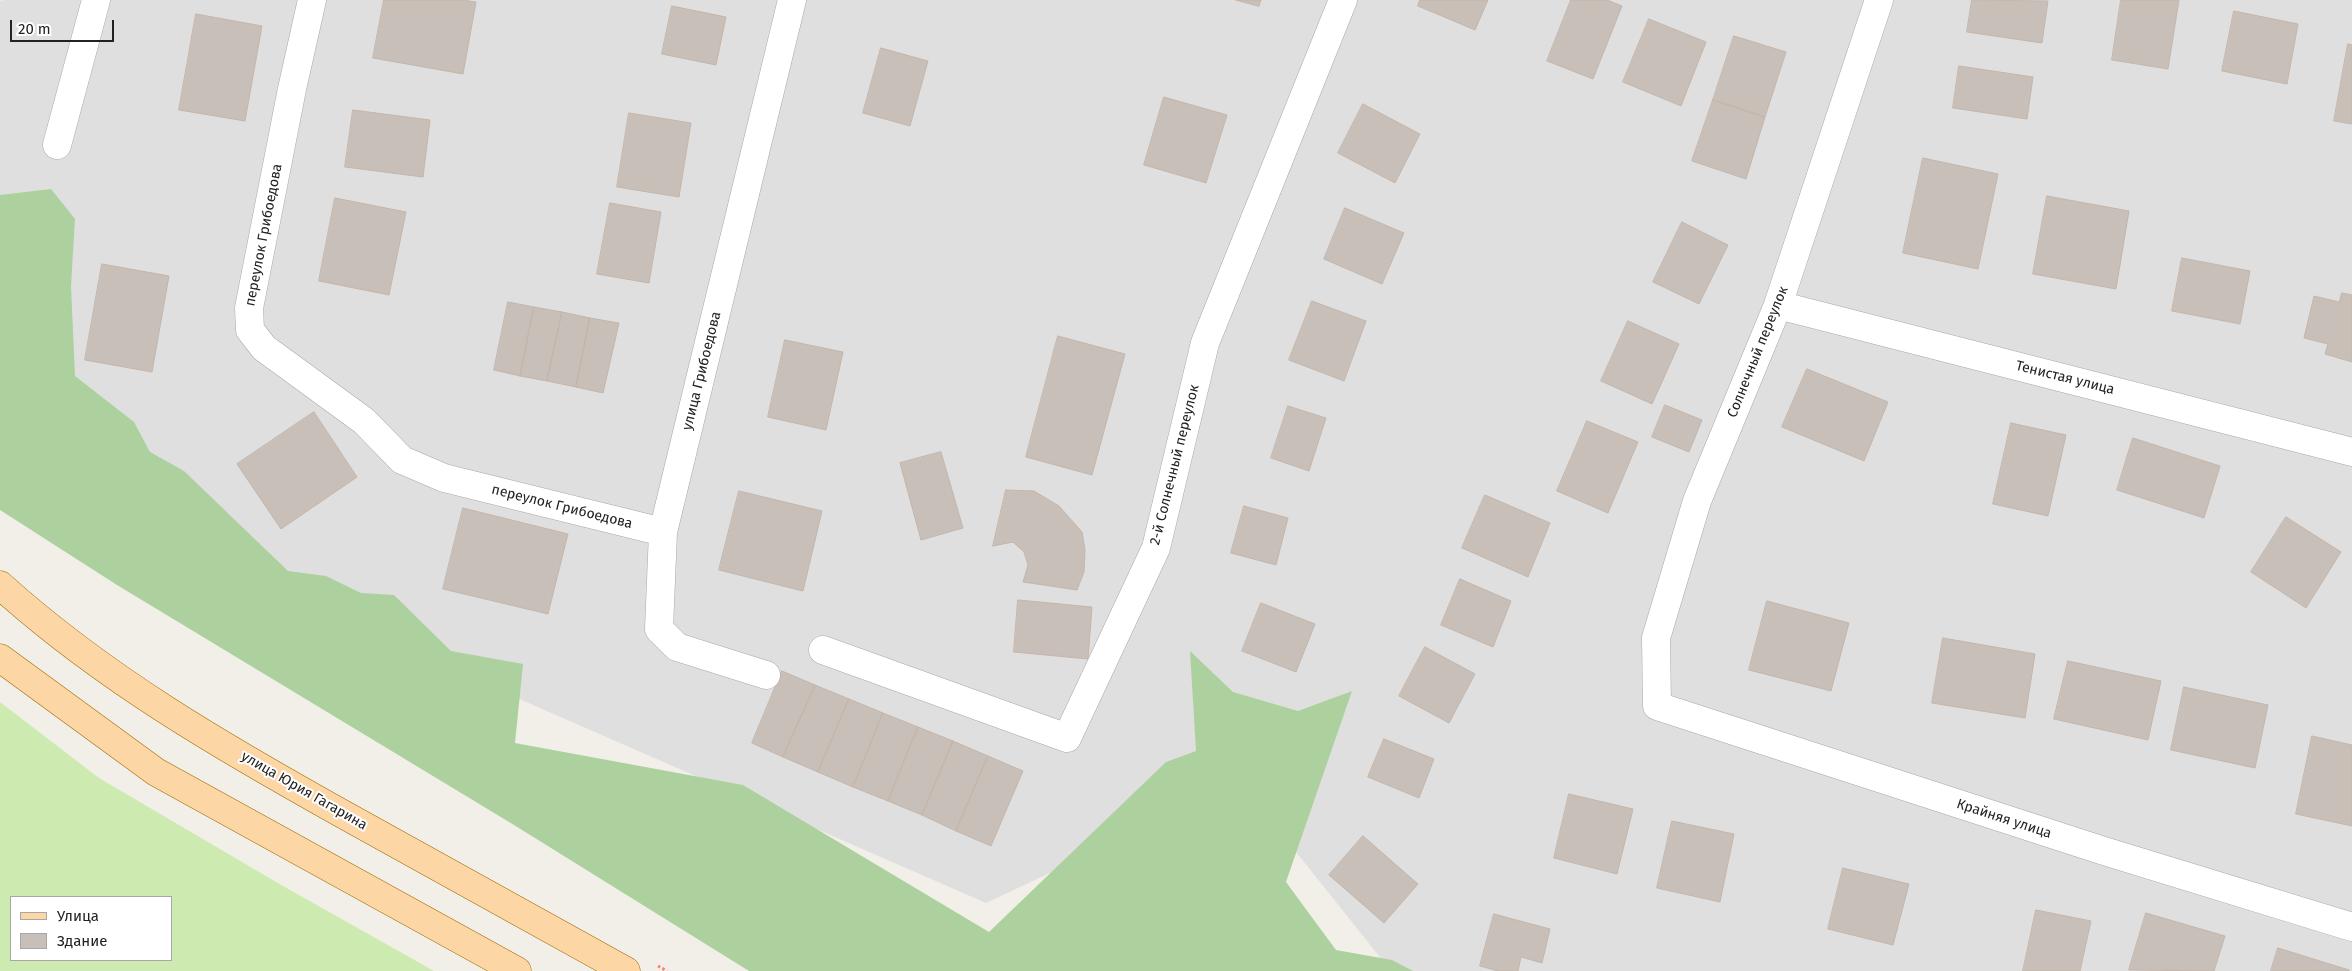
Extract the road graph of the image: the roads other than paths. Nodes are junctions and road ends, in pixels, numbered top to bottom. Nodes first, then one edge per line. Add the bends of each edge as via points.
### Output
1 (96, 0) edge
2 (312, 0) edge
3 (792, 0) edge
4 (1343, 0) edge
5 (1879, 0) edge
6 (57, 145) dead end
7 (1778, 305) junction
8 (2352, 452) edge
9 (663, 532) junction
10 (0, 585) edge
11 (823, 650) dead end
12 (0, 658) edge
13 (766, 675) dead end
14 (1657, 706) joint
15 (2352, 927) edge
16 (517, 971) edge
17 (626, 971) edge

1 - 6 street
2 - 9 street, переулок Грибоедова via 249,308 250,330 264,348 364,421 402,460 444,478
3 - 9 street, улица Грибоедова
4 - 11 street, 2-й Солнечный переулок via 1205,343 1156,548 1067,738
5 - 7 street, Солнечный переулок
7 - 8 street, Тенистая улица
7 - 14 street, Солнечный переулок via 1697,501 1656,638
9 - 13 street, улица Грибоедова via 659,629 676,647
10 - 17 main road, улица Юрия Гагарина via 34,616 115,677 201,732
12 - 16 main road via 156,772
14 - 15 street, Крайняя улица via 2104,851

